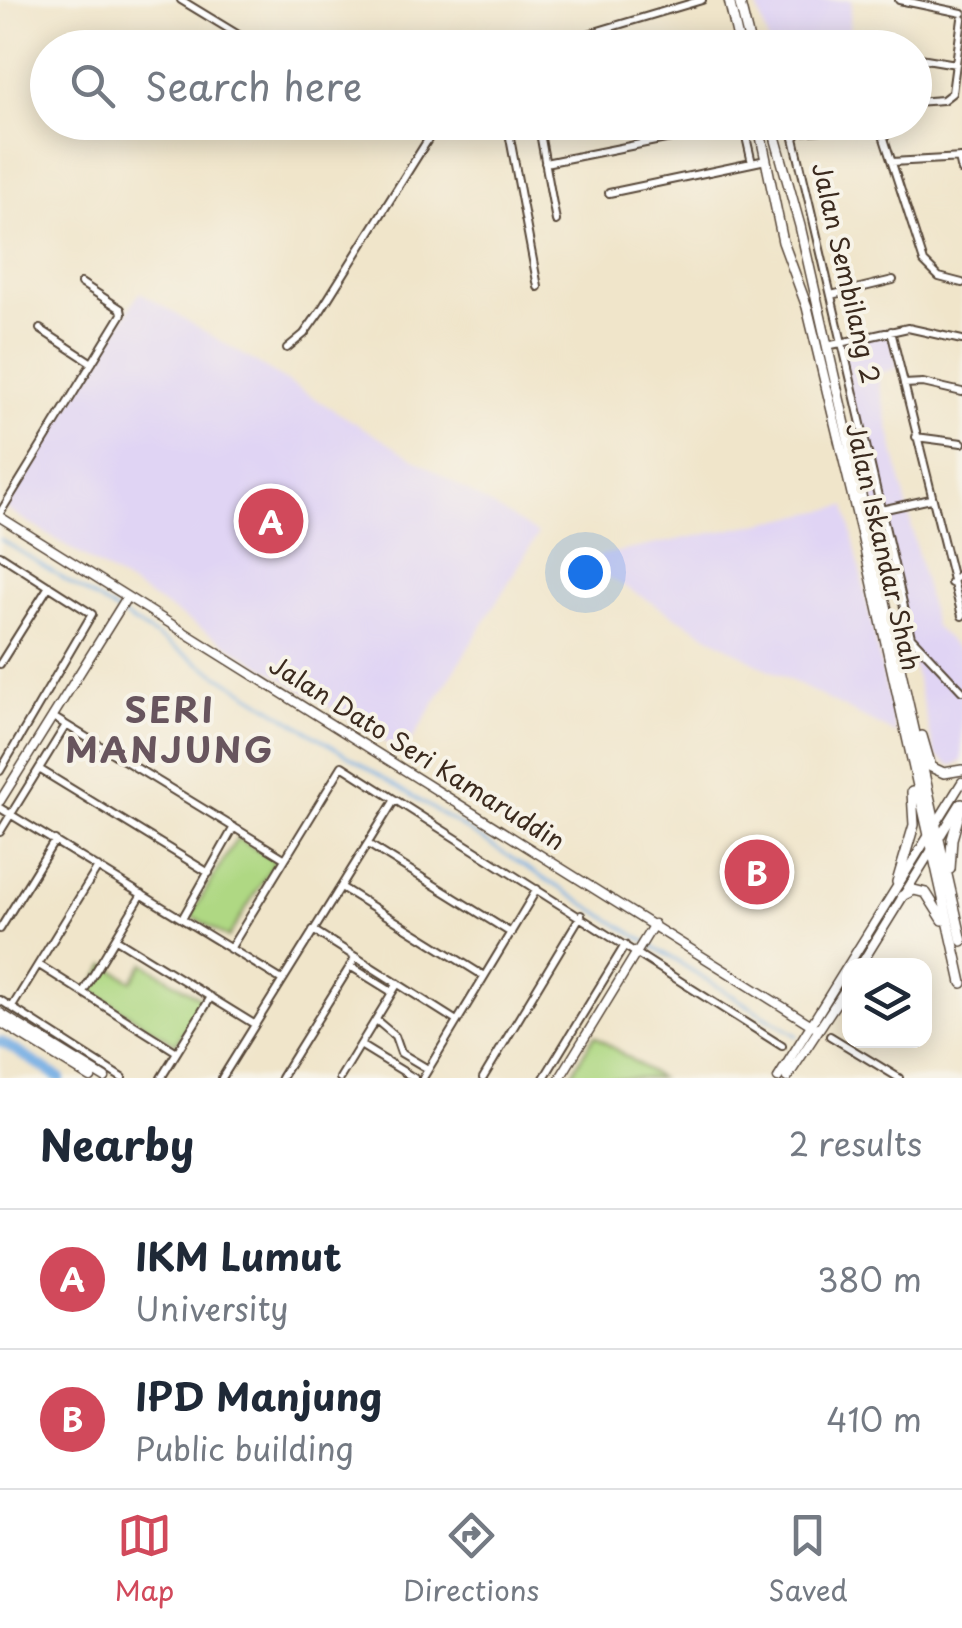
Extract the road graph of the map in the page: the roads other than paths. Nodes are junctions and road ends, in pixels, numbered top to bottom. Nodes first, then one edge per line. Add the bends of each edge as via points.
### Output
1 (181, 0) edge
2 (702, 0) edge
3 (729, 0) edge
4 (739, 0) edge
5 (899, 0) edge
6 (962, 16) edge
7 (230, 30) edge
8 (601, 30) edge
9 (736, 30) edge
10 (746, 30) edge
11 (932, 59) edge
12 (956, 64) junction
13 (932, 100) edge
14 (428, 140) edge
15 (510, 140) edge
16 (541, 140) edge
17 (661, 140) edge
18 (747, 140) edge
19 (762, 140) edge
20 (776, 140) edge
21 (794, 140) edge
22 (884, 140) edge
23 (961, 158) edge
24 (766, 160) junction
25 (892, 162) junction
26 (545, 163) junction
27 (752, 163) junction
28 (962, 172) edge
29 (609, 193) dead end
30 (795, 210) junction
31 (778, 218) junction
32 (556, 220) dead end
33 (804, 247) junction
34 (786, 251) junction
35 (893, 280) dead end
36 (81, 282) dead end
37 (962, 283) edge
38 (538, 287) dead end
39 (831, 296) junction
40 (40, 329) dead end
41 (891, 331) junction
42 (962, 340) edge
43 (843, 342) junction
44 (826, 347) junction
45 (287, 348) dead end
46 (92, 364) junction
47 (904, 384) junction
48 (962, 392) edge
49 (916, 436) junction
50 (962, 443) edge
51 (931, 499) junction
52 (863, 505) junction
53 (881, 510) junction
54 (0, 515) edge
55 (868, 526) junction
56 (1, 557) edge
57 (962, 572) edge
58 (950, 583) junction
59 (49, 586) junction
60 (128, 597) junction
61 (962, 616) edge
62 (0, 664) edge
63 (904, 681) junction
64 (962, 691) edge
65 (53, 717) junction
66 (66, 725) junction
67 (908, 751) junction
68 (39, 769) junction
69 (7, 770) edge
70 (962, 770) edge
71 (962, 782) edge
72 (394, 801) junction
73 (962, 802) edge
74 (0, 804) edge
75 (12, 814) junction
76 (935, 824) junction
77 (234, 827) junction
78 (0, 832) edge
79 (933, 837) junction
80 (55, 840) junction
81 (368, 844) junction
82 (931, 850) junction
83 (284, 858) junction
84 (98, 867) junction
85 (209, 873) junction
86 (898, 882) junction
87 (341, 887) junction
88 (537, 890) junction
89 (951, 892) junction
90 (142, 894) junction
91 (902, 896) junction
92 (581, 915) junction
93 (182, 919) junction
94 (654, 924) junction
95 (0, 929) edge
96 (313, 930) junction
97 (511, 933) junction
98 (116, 938) junction
99 (962, 940) edge
100 (624, 945) junction
101 (230, 948) junction
102 (637, 954) junction
103 (356, 957) junction
104 (853, 958) edge
105 (865, 958) edge
106 (39, 965) junction
107 (350, 966) junction
108 (484, 976) junction
109 (842, 978) edge
110 (282, 980) junction
111 (962, 982) edge
112 (398, 984) junction
113 (82, 992) junction
114 (392, 992) junction
115 (842, 992) edge
116 (210, 998) junction
117 (0, 1000) edge
118 (12, 1008) junction
119 (0, 1013) edge
120 (376, 1020) junction
121 (456, 1020) junction
122 (0, 1022) edge
123 (254, 1024) junction
124 (815, 1026) junction
125 (830, 1036) dead end
126 (360, 1045) junction
127 (782, 1046) dead end
128 (177, 1052) junction
129 (428, 1069) junction
130 (91, 1078) edge
131 (105, 1078) edge
132 (122, 1078) edge
133 (161, 1078) edge
134 (222, 1078) edge
135 (282, 1078) edge
136 (340, 1078) edge
137 (414, 1078) edge
138 (423, 1078) edge
139 (483, 1078) edge
140 (544, 1078) edge
141 (560, 1078) edge
142 (778, 1078) edge
143 (787, 1078) edge
144 (899, 1078) edge

1 - 7 street
2 - 8 street
3 - 9 main road
4 - 10 main road
5 - 6 street
6 - 12 street
11 - 12 street
12 - 13 street via 950,97
14 - 45 street via 322,310
15 - 38 street
16 - 26 street
17 - 26 street
18 - 27 street
19 - 24 main road, Jalan Iskandar Shah
20 - 30 main road, Jalan Iskandar Shah
21 - 39 street, Jalan Sembilang 2
22 - 25 street
23 - 25 street
23 - 28 street
24 - 27 street
24 - 31 main road, Jalan Iskandar Shah
25 - 37 street via 924,262 939,277
26 - 32 street
27 - 29 street
30 - 31 main road via 788,225
30 - 33 main road, Jalan Iskandar Shah
31 - 34 main road, Jalan Iskandar Shah
33 - 34 main road via 794,237
33 - 44 main road, Jalan Iskandar Shah
34 - 67 main road, Jalan Iskandar Shah via 818,354
35 - 39 street
36 - 46 street via 123,311
39 - 43 street, Jalan Sembilang 2
40 - 46 street
41 - 42 street via 917,329
41 - 43 street
41 - 47 street
43 - 44 street
43 - 53 street, Jalan Sembilang 2
44 - 52 main road, Jalan Iskandar Shah
46 - 54 street
47 - 48 street
47 - 49 street
49 - 50 street
49 - 51 street
51 - 53 street
51 - 58 street
52 - 53 street
52 - 55 main road, Jalan Iskandar Shah
53 - 55 street
53 - 64 street, Jalan Sembilang 2 via 910,637
54 - 60 street, Jalan Dato Seri Kamaruddin
55 - 63 main road, Jalan Iskandar Shah
56 - 59 street
57 - 58 street
58 - 61 street
59 - 62 street
59 - 69 street via 92,617
60 - 65 street
60 - 94 street, Jalan Dato Seri Kamaruddin
63 - 70 main road via 931,766 944,773
63 - 76 main road, Jalan Iskandar Shah
65 - 66 street
65 - 69 street via 25,760
66 - 68 street
66 - 77 street
67 - 79 main road, Jalan Iskandar Shah
67 - 86 main road via 914,825
68 - 75 street
68 - 85 street
69 - 74 street via 9,786
71 - 76 street
72 - 81 street
72 - 83 street via 342,766
72 - 88 street
73 - 79 street
73 - 89 main road via 952,839
74 - 75 street
75 - 78 street
75 - 80 street
76 - 79 main road, Jalan Iskandar Shah
77 - 83 street
77 - 85 street
79 - 82 main road, Jalan Iskandar Shah
79 - 86 street
79 - 89 main road, Jalan Iskandar Shah
80 - 84 street
80 - 95 street
81 - 87 street
81 - 97 street
82 - 91 street
82 - 111 main road, Jalan Iskandar Shah
83 - 101 street
84 - 90 street
84 - 106 street
85 - 93 street
86 - 104 street
87 - 96 street
87 - 108 street
88 - 92 street
88 - 97 street
89 - 99 main road, Jalan Iskandar Shah
90 - 93 street
90 - 98 street
91 - 105 street
91 - 111 main road via 919,890 935,902
92 - 100 street
92 - 139 street
93 - 101 street
94 - 102 street
94 - 124 street, Jalan Dato Seri Kamaruddin
96 - 103 street
96 - 110 street
97 - 108 street
98 - 113 street
98 - 116 street
100 - 102 street
100 - 140 street
101 - 110 street
102 - 127 street
102 - 141 street
103 - 107 street
103 - 112 street
106 - 113 street
106 - 118 street
107 - 114 street
107 - 135 street
108 - 121 street
109 - 124 street
110 - 123 street
112 - 114 street
112 - 121 street
113 - 128 street
114 - 120 street
115 - 124 street
116 - 123 street
116 - 128 street
117 - 118 street
118 - 132 street
119 - 131 street
120 - 126 street
120 - 129 street via 395,1036 401,1053
121 - 129 street
122 - 130 street
123 - 134 street
124 - 142 street
124 - 143 street
125 - 144 street
126 - 136 street
126 - 137 street
128 - 133 street
129 - 138 street

